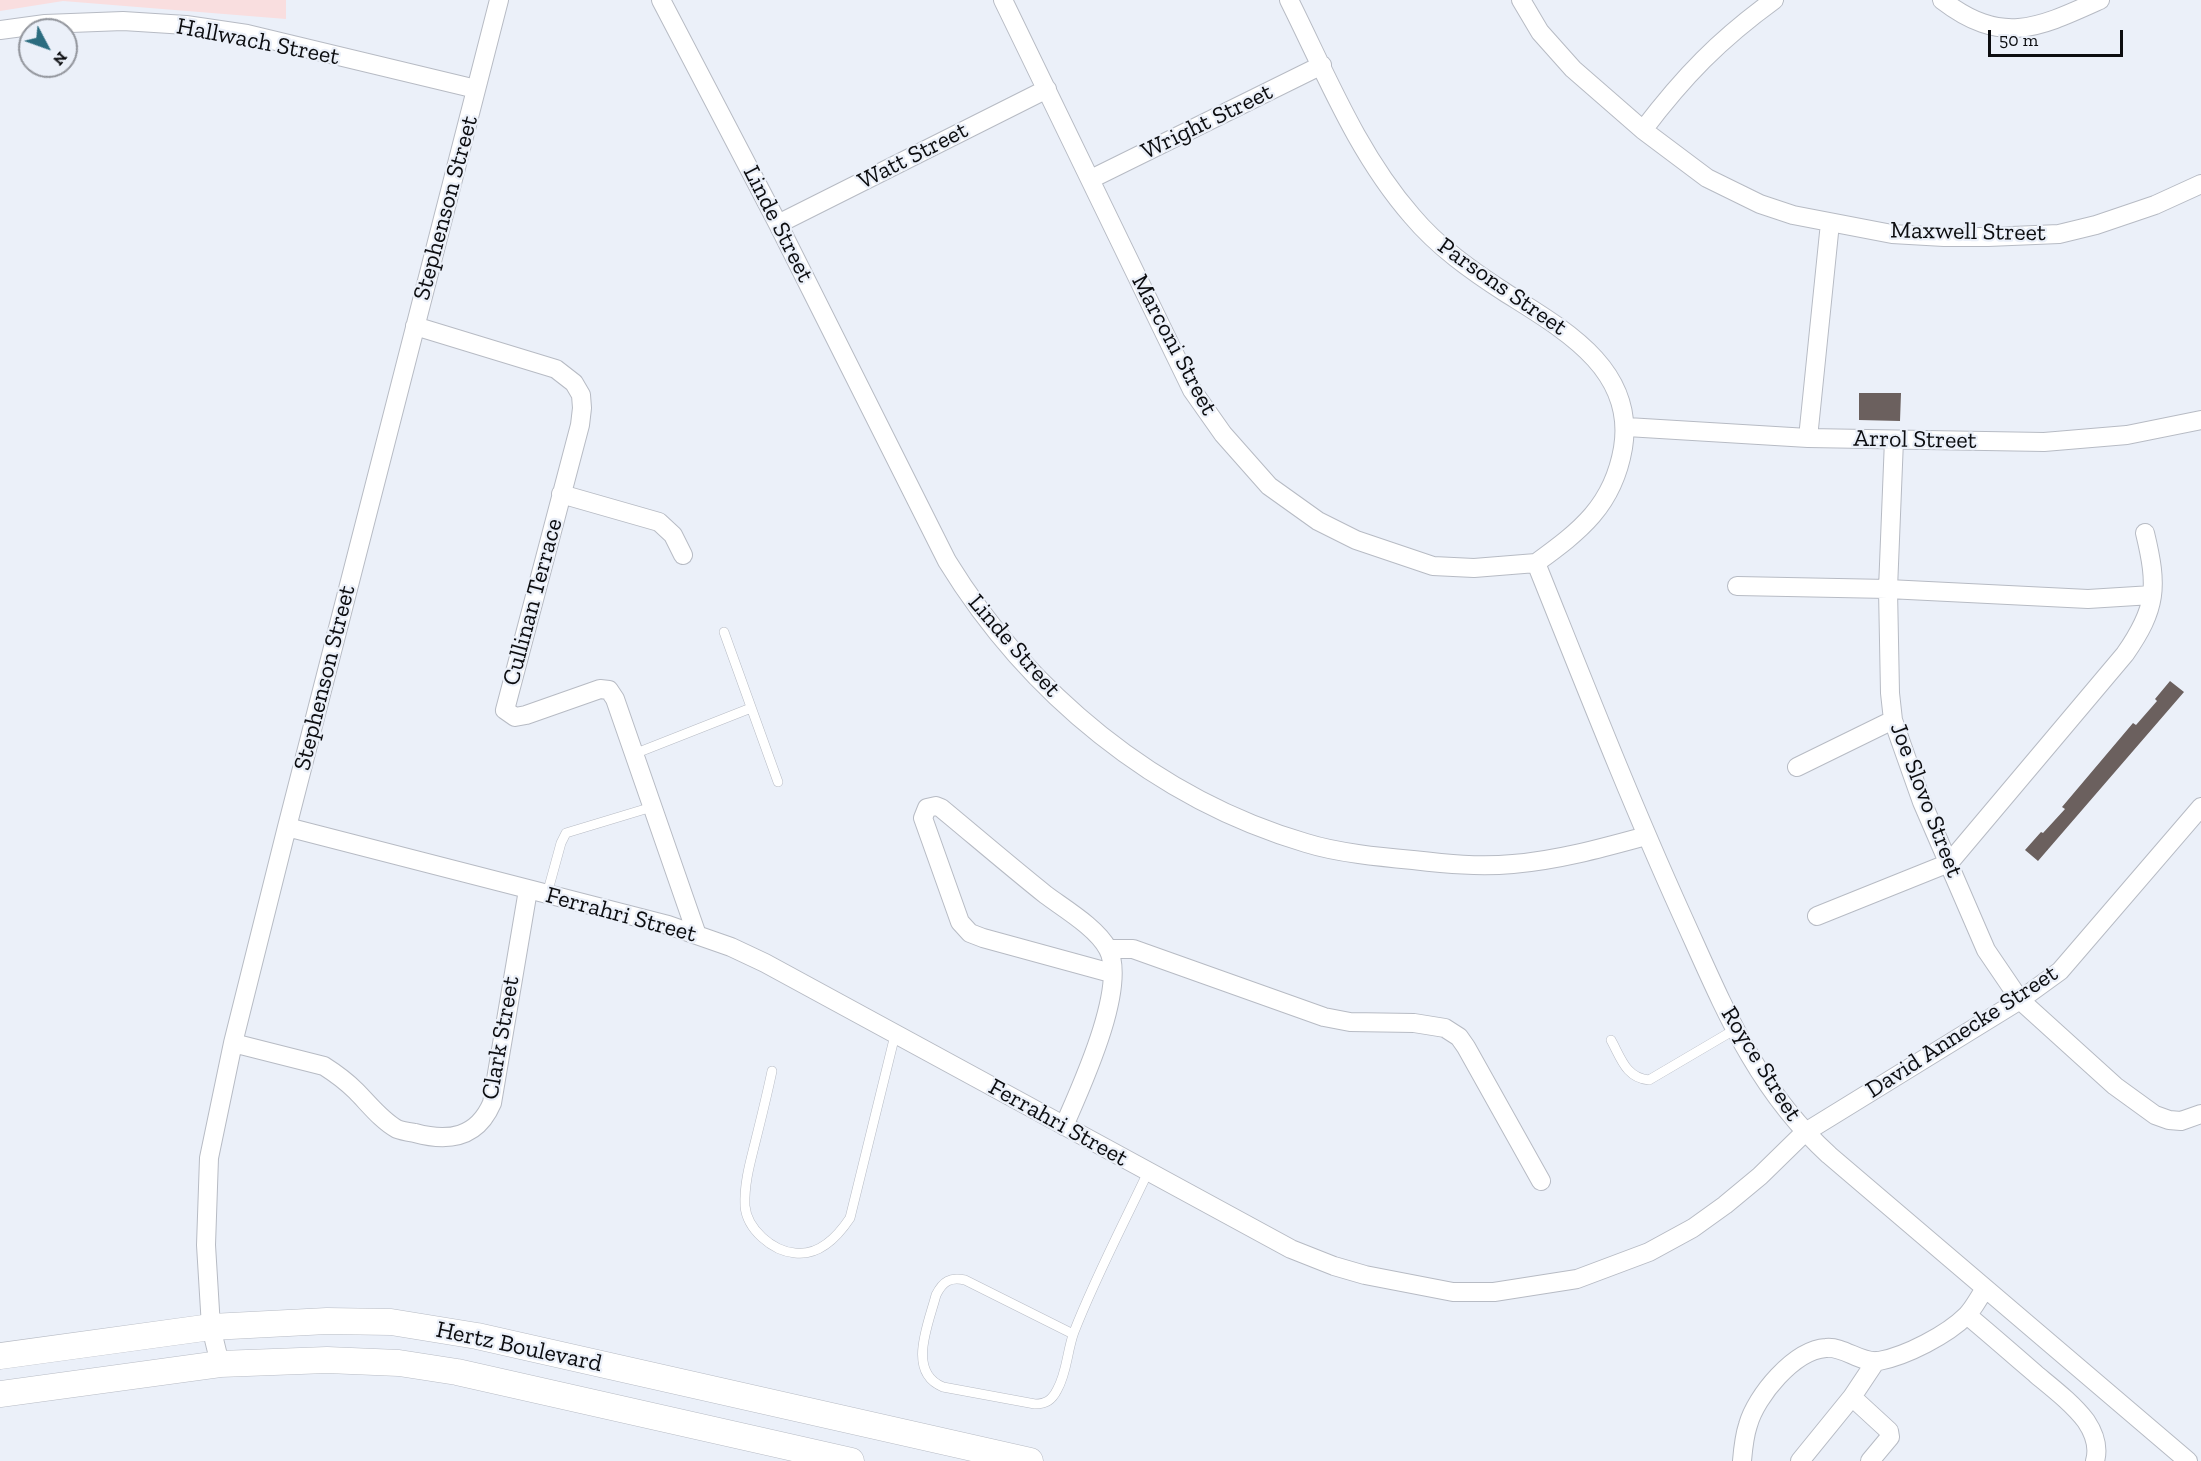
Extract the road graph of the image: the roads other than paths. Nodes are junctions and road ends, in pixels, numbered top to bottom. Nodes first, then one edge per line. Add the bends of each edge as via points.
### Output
1 (499, 0) edge
2 (661, 0) edge
3 (1003, 0) edge
4 (1289, 0) edge
5 (1521, 0) edge
6 (1774, 0) edge
7 (1942, 0) edge
8 (2100, 0) edge
9 (0, 30) edge
10 (1322, 65) junction
11 (476, 89) junction
12 (1047, 89) junction
13 (1643, 130) junction
14 (1091, 179) junction
15 (2201, 184) edge
16 (1830, 223) junction
17 (778, 224) junction
18 (415, 326) junction
19 (2201, 420) edge
20 (1627, 427) junction
21 (1808, 438) junction
22 (1894, 440) junction
23 (561, 494) junction
24 (2145, 534) dead end
25 (683, 555) dead end
26 (1536, 563) junction
27 (1737, 586) dead end
28 (1888, 590) junction
29 (2152, 595) junction
30 (724, 632) dead end
31 (751, 708) junction
32 (1893, 720) junction
33 (634, 754) junction
34 (1797, 767) dead end
35 (778, 782) dead end
36 (652, 807) junction
37 (2201, 807) edge
38 (287, 827) junction
39 (1646, 836) junction
40 (1949, 863) junction
41 (528, 890) junction
42 (547, 894) junction
43 (1816, 916) dead end
44 (697, 935) junction
45 (1108, 949) junction
46 (1112, 974) junction
47 (2019, 1000) junction
48 (1734, 1030) junction
49 (895, 1035) junction
50 (1611, 1040) dead end
51 (233, 1043) junction
52 (772, 1071) dead end
53 (2201, 1114) edge
54 (1064, 1126) junction
55 (1804, 1133) junction
56 (1148, 1172) junction
57 (1541, 1181) dead end
58 (1985, 1289) junction
59 (1967, 1315) junction
60 (211, 1327) junction
61 (1073, 1334) junction
62 (0, 1356) edge
63 (1876, 1361) junction
64 (220, 1364) junction
65 (0, 1394) edge
66 (1852, 1397) junction
67 (851, 1461) edge
68 (1030, 1461) edge
69 (1742, 1461) edge
70 (1800, 1461) edge
71 (1870, 1461) edge
72 (2095, 1461) edge
73 (2188, 1461) edge

1 - 11 street, Stephenson Street
2 - 17 street, Linde Street
3 - 12 street, Marconi Street
4 - 10 street, Parsons Street
5 - 13 street, Maxwell Street via 1540,32 1573,69
6 - 13 street via 1707,54
7 - 8 street via 1964,16 2012,29 2046,23
9 - 11 street, Hallwach Street via 123,21 186,25 248,34
10 - 14 street, Wright Street
10 - 20 street, Parsons Street via 1361,144 1412,217 1437,243 1585,347 1618,393
11 - 18 street, Stephenson Street
12 - 14 street, Marconi Street
12 - 17 street, Watt Street
13 - 16 street, Maxwell Street via 1707,178 1760,204
14 - 26 street, Marconi Street via 1192,390 1223,434 1269,486 1318,520 1356,540 1433,566 1474,568
15 - 16 street, Maxwell Street via 2155,205 2059,234 1944,237 1893,234
16 - 21 street
17 - 39 street, Linde Street via 947,561 969,597 1029,670 1125,754 1178,789 1272,832 1309,844 1389,858 1462,865 1512,864 1572,856
18 - 23 street, Cullinan Terrace via 545,364 573,383 581,395 582,408
18 - 38 street, Stephenson Street
19 - 22 street, Arrol Street via 2127,435 2044,442
20 - 21 street, Arrol Street
20 - 26 street, Parsons Street via 1613,483 1598,508 1578,532
21 - 22 street, Arrol Street
22 - 28 street, Joe Slovo Street
23 - 25 street, Cullinan Terrace via 659,522
23 - 33 street, Cullinan Terrace via 505,710 515,717 526,716 600,689 609,690
24 - 29 street
26 - 39 street, Royce Street
27 - 28 street
28 - 29 street via 2088,599
28 - 32 street, Joe Slovo Street
29 - 40 street via 2149,615 2125,654
30 - 31 lane
31 - 33 lane
31 - 35 lane
32 - 34 street
32 - 40 street, Joe Slovo Street
33 - 36 street
36 - 42 lane via 566,833
36 - 44 street
37 - 47 street, David Annecke Street via 2060,971
38 - 41 street, Ferrahri Street
38 - 51 street, Stephenson Street
39 - 48 street, Royce Street
40 - 43 street
40 - 47 street, Joe Slovo Street via 1986,950
41 - 42 street, Ferrahri Street
41 - 51 street, Clark Street via 492,1103 487,1114 462,1135 432,1138 398,1129 324,1066
42 - 44 street, Ferrahri Street
44 - 49 street, Ferrahri Street via 765,963
45 - 46 street
45 - 46 street via 1086,925 941,808 927,808 923,818 960,922 970,933
45 - 57 street via 1134,950 1324,1017 1445,1028 1466,1047
46 - 54 street via 1091,1066
47 - 53 street, Joe Slovo Street via 2115,1086 2156,1115 2181,1121
47 - 55 street, David Annecke Street
48 - 50 lane via 1649,1080 1637,1079 1628,1070
48 - 55 street, Royce Street via 1765,1081
49 - 52 lane via 850,1218 829,1242 796,1254 765,1240 753,1227 745,1208 746,1180
49 - 54 street, Ferrahri Street
51 - 60 street, Stephenson Street via 209,1158 206,1245
54 - 56 street, Ferrahri Street
55 - 56 street, Ferrahri Street via 1725,1205 1649,1252 1577,1279 1494,1292 1453,1292 1334,1266 1291,1250
55 - 58 street, Royce Street
56 - 61 lane
58 - 59 street
58 - 73 street, Royce Street
59 - 63 street via 1921,1348
59 - 72 street via 2076,1410 2094,1436
60 - 62 street, Hertz Boulevard
60 - 64 street, Stephenson Street
60 - 68 street, Hertz Boulevard via 327,1320 391,1322 466,1334
61 - 61 lane via 1058,1389 1045,1404 943,1387 929,1378 921,1359 936,1295 940,1286 953,1278 965,1280
63 - 66 street
63 - 69 street via 1827,1347 1796,1359 1755,1408
64 - 65 street, Hertz Boulevard
64 - 67 street, Hertz Boulevard via 327,1359 399,1363 457,1372
66 - 70 street
66 - 71 street via 1889,1431 1890,1437

